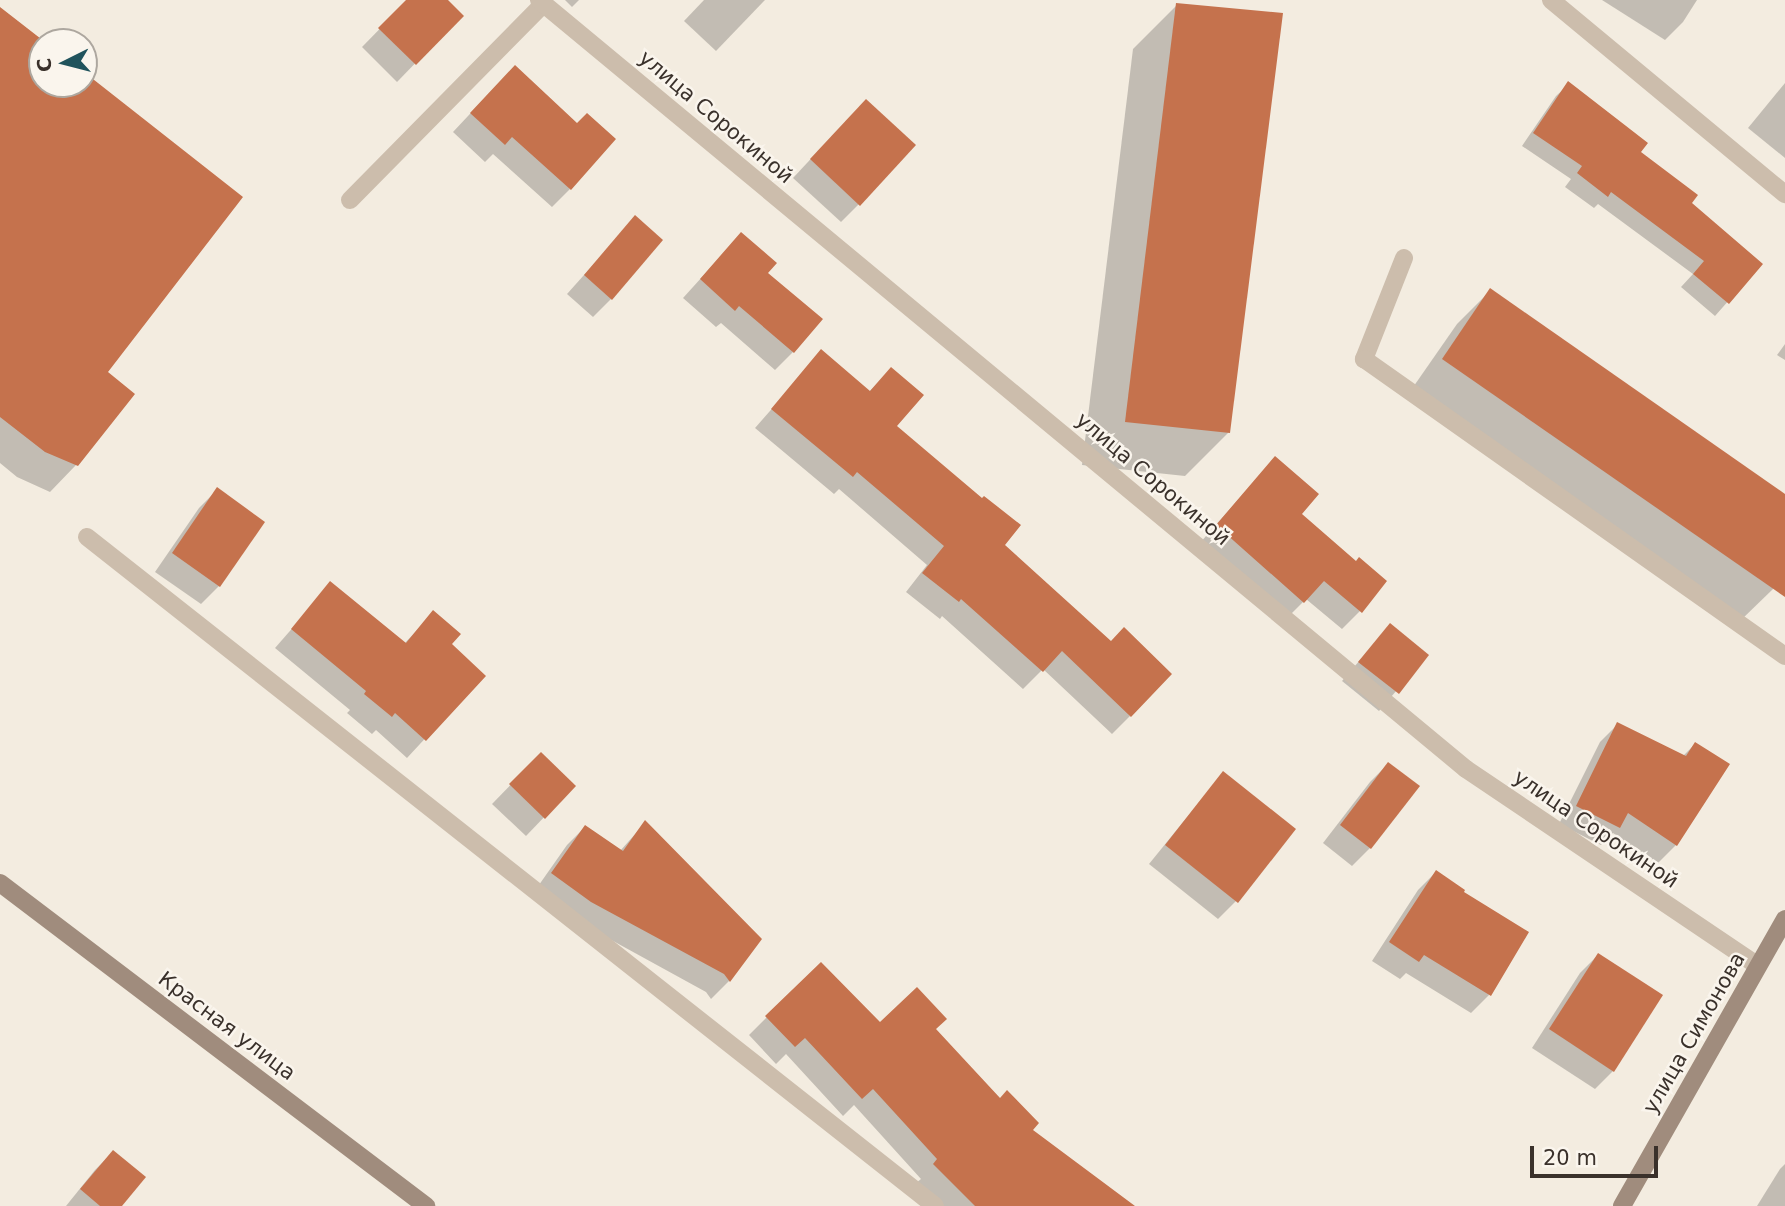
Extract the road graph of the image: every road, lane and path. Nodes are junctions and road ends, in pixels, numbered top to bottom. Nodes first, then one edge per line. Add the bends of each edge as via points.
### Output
1 (1551, 0) edge
2 (541, 2) edge
3 (1785, 194) edge
4 (350, 201) dead end
5 (1404, 258) dead end
6 (87, 537) dead end
7 (1785, 656) edge
8 (0, 883) edge
9 (1785, 919) edge
10 (1758, 966) junction
11 (426, 1206) edge
12 (935, 1206) edge
13 (1622, 1206) edge

1 - 3 street
2 - 4 street
2 - 10 street, улица Сорокиной via 1466,769
5 - 7 street via 1364,359
6 - 12 street
8 - 11 street, Красная улица
9 - 10 street, улица Симонова
10 - 13 street, улица Симонова

